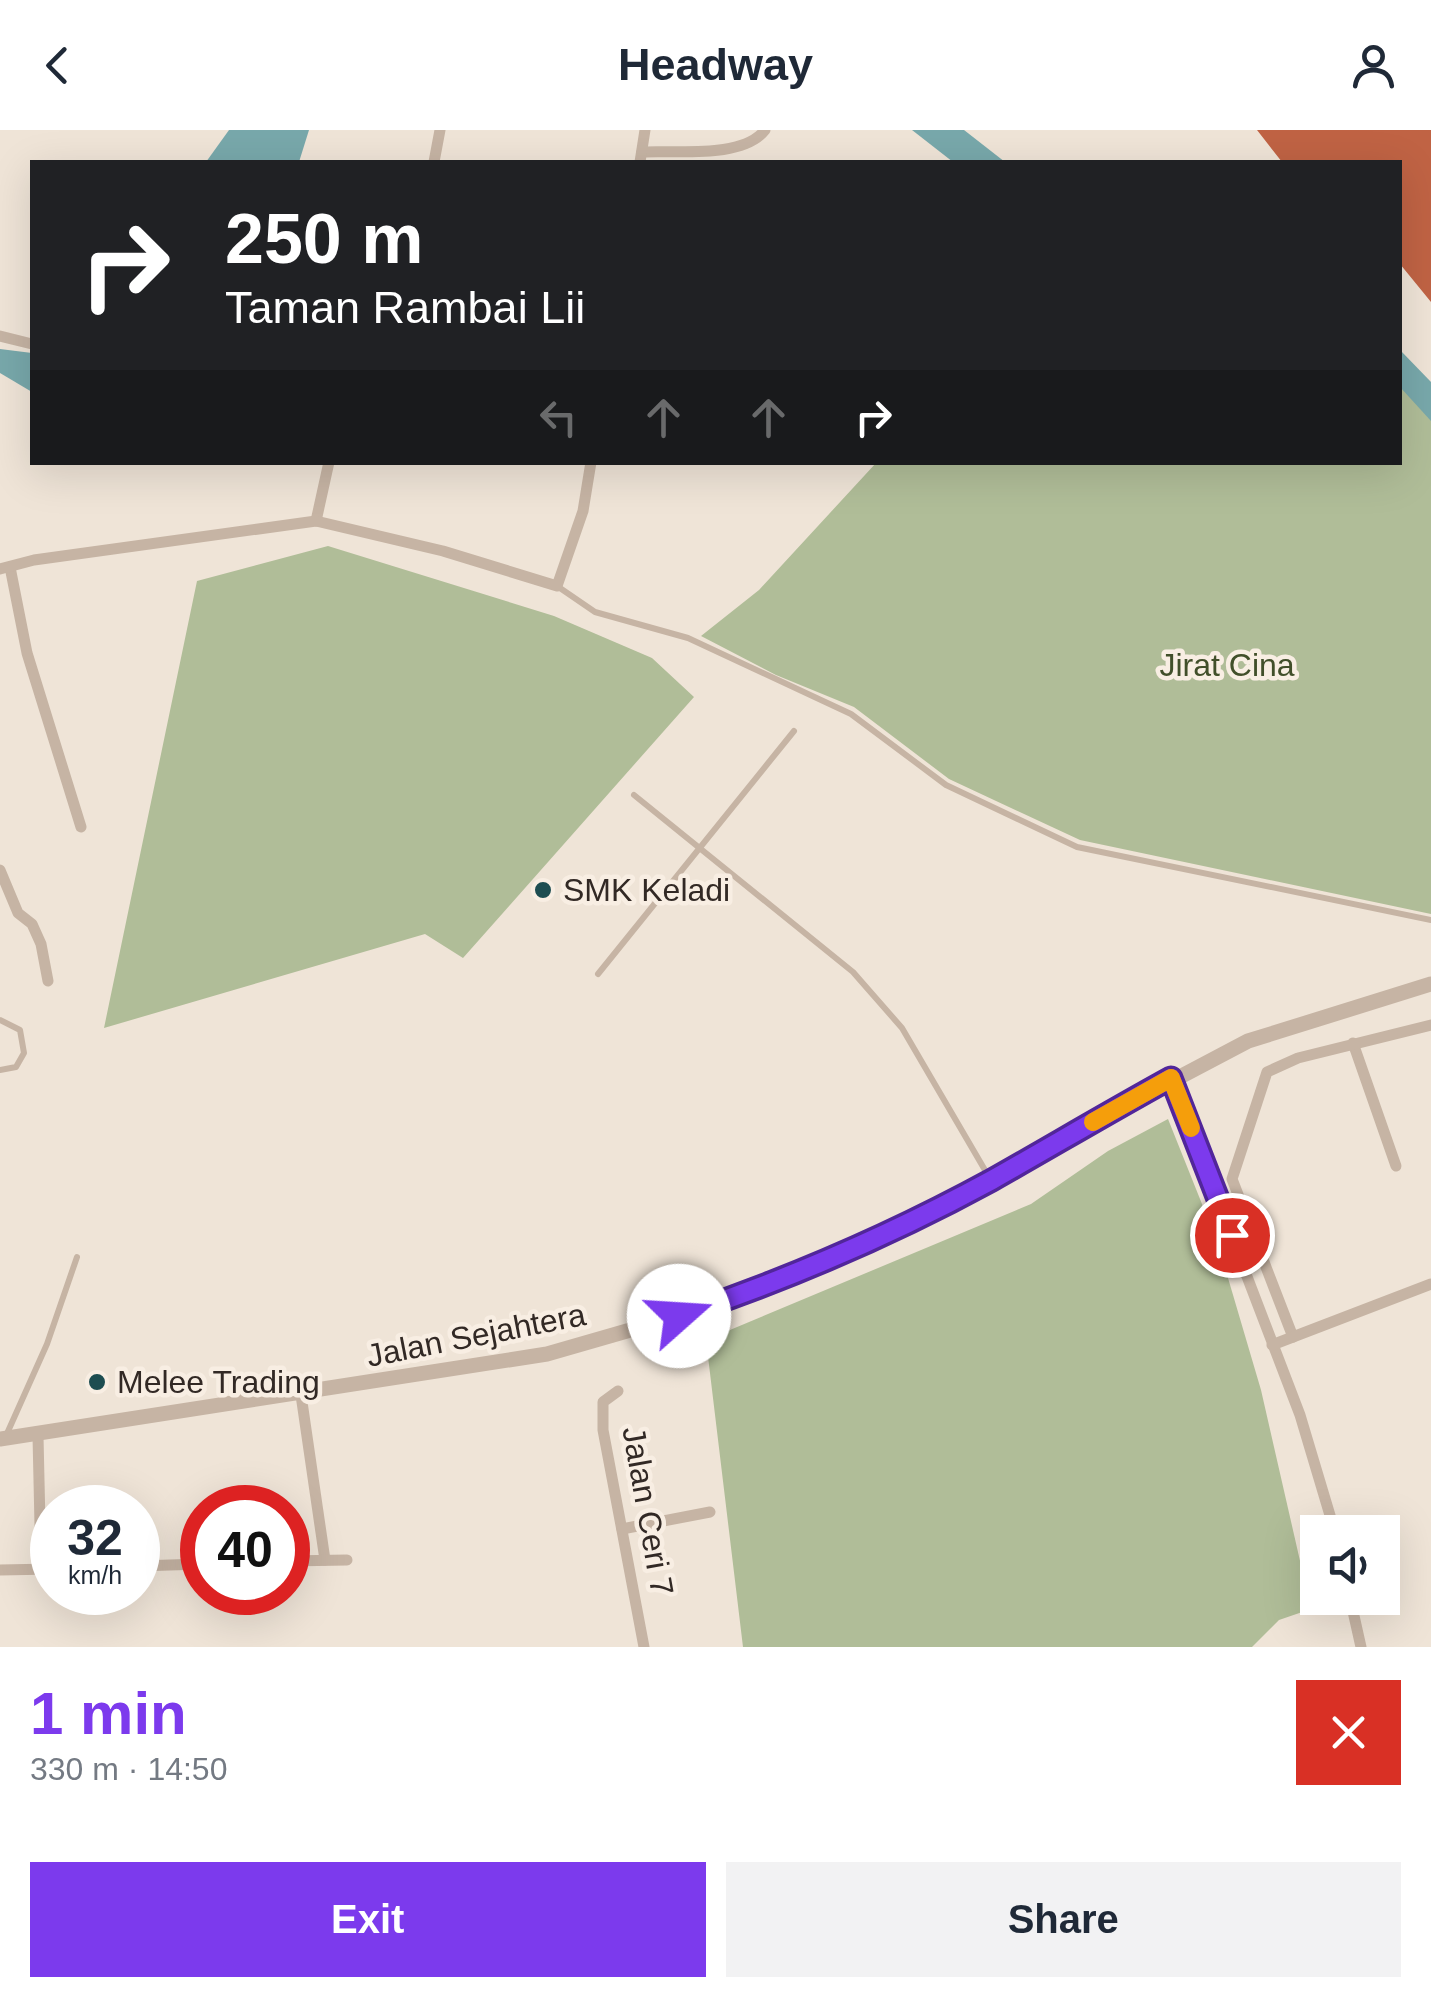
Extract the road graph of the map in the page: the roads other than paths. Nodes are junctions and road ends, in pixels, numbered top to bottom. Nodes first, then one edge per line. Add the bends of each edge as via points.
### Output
1 (440, 130) edge
2 (645, 130) edge
3 (765, 130) edge
4 (642, 157) edge
5 (434, 160) edge
6 (0, 336) edge
7 (30, 344) edge
8 (327, 465) edge
9 (590, 465) edge
10 (316, 521) junction
11 (5, 568) edge
12 (556, 586) junction
13 (794, 731) dead end
14 (634, 795) dead end
15 (81, 827) dead end
16 (700, 848) junction
17 (0, 870) edge
18 (1431, 920) edge
19 (598, 974) dead end
20 (48, 982) dead end
21 (1431, 984) edge
22 (0, 1020) edge
23 (1431, 1025) edge
24 (1354, 1043) junction
25 (0, 1070) edge
26 (1171, 1078) junction
27 (1396, 1166) dead end
28 (991, 1180) junction
29 (77, 1258) dead end
30 (1431, 1284) edge
31 (1293, 1336) junction
32 (1272, 1345) junction
33 (618, 1391) dead end
34 (301, 1395) junction
35 (38, 1436) junction
36 (2, 1439) edge
37 (41, 1485) edge
38 (710, 1512) dead end
39 (1331, 1515) edge
40 (622, 1529) junction
41 (310, 1560) edge
42 (325, 1560) junction
43 (347, 1560) dead end
44 (30, 1569) edge
45 (0, 1570) edge
46 (1354, 1615) edge
47 (644, 1647) edge
48 (1361, 1647) edge

1 - 5 street
2 - 4 street
3 - 4 street via 730,147
6 - 7 street
8 - 10 street
9 - 12 street
10 - 11 street
10 - 12 street via 443,550
11 - 15 street
12 - 18 lane via 595,612 688,638 852,714 946,785 1078,848
13 - 16 lane
14 - 16 lane
16 - 19 lane
16 - 28 lane via 866,986 902,1028
17 - 20 street via 18,913 32,924
21 - 26 street, Jalan Sejahtera via 1248,1041
22 - 25 lane via 20,1030 24,1054 16,1067
23 - 24 street
24 - 27 street
24 - 31 street via 1266,1072 1232,1172
26 - 28 street, Jalan Sejahtera
26 - 32 street
28 - 34 street, Jalan Sejahtera via 783,1278 679,1316 547,1354
29 - 36 lane via 47,1344
30 - 31 street
31 - 32 street
32 - 39 street
33 - 40 street, Jalan Ceri 7 via 603,1402 603,1430
34 - 35 street, Jalan Sejahtera
34 - 42 street
35 - 36 street, Jalan Sejahtera
35 - 37 street
38 - 40 street
40 - 47 street, Jalan Ceri 7
41 - 42 street
42 - 43 street
44 - 45 street
46 - 48 street

